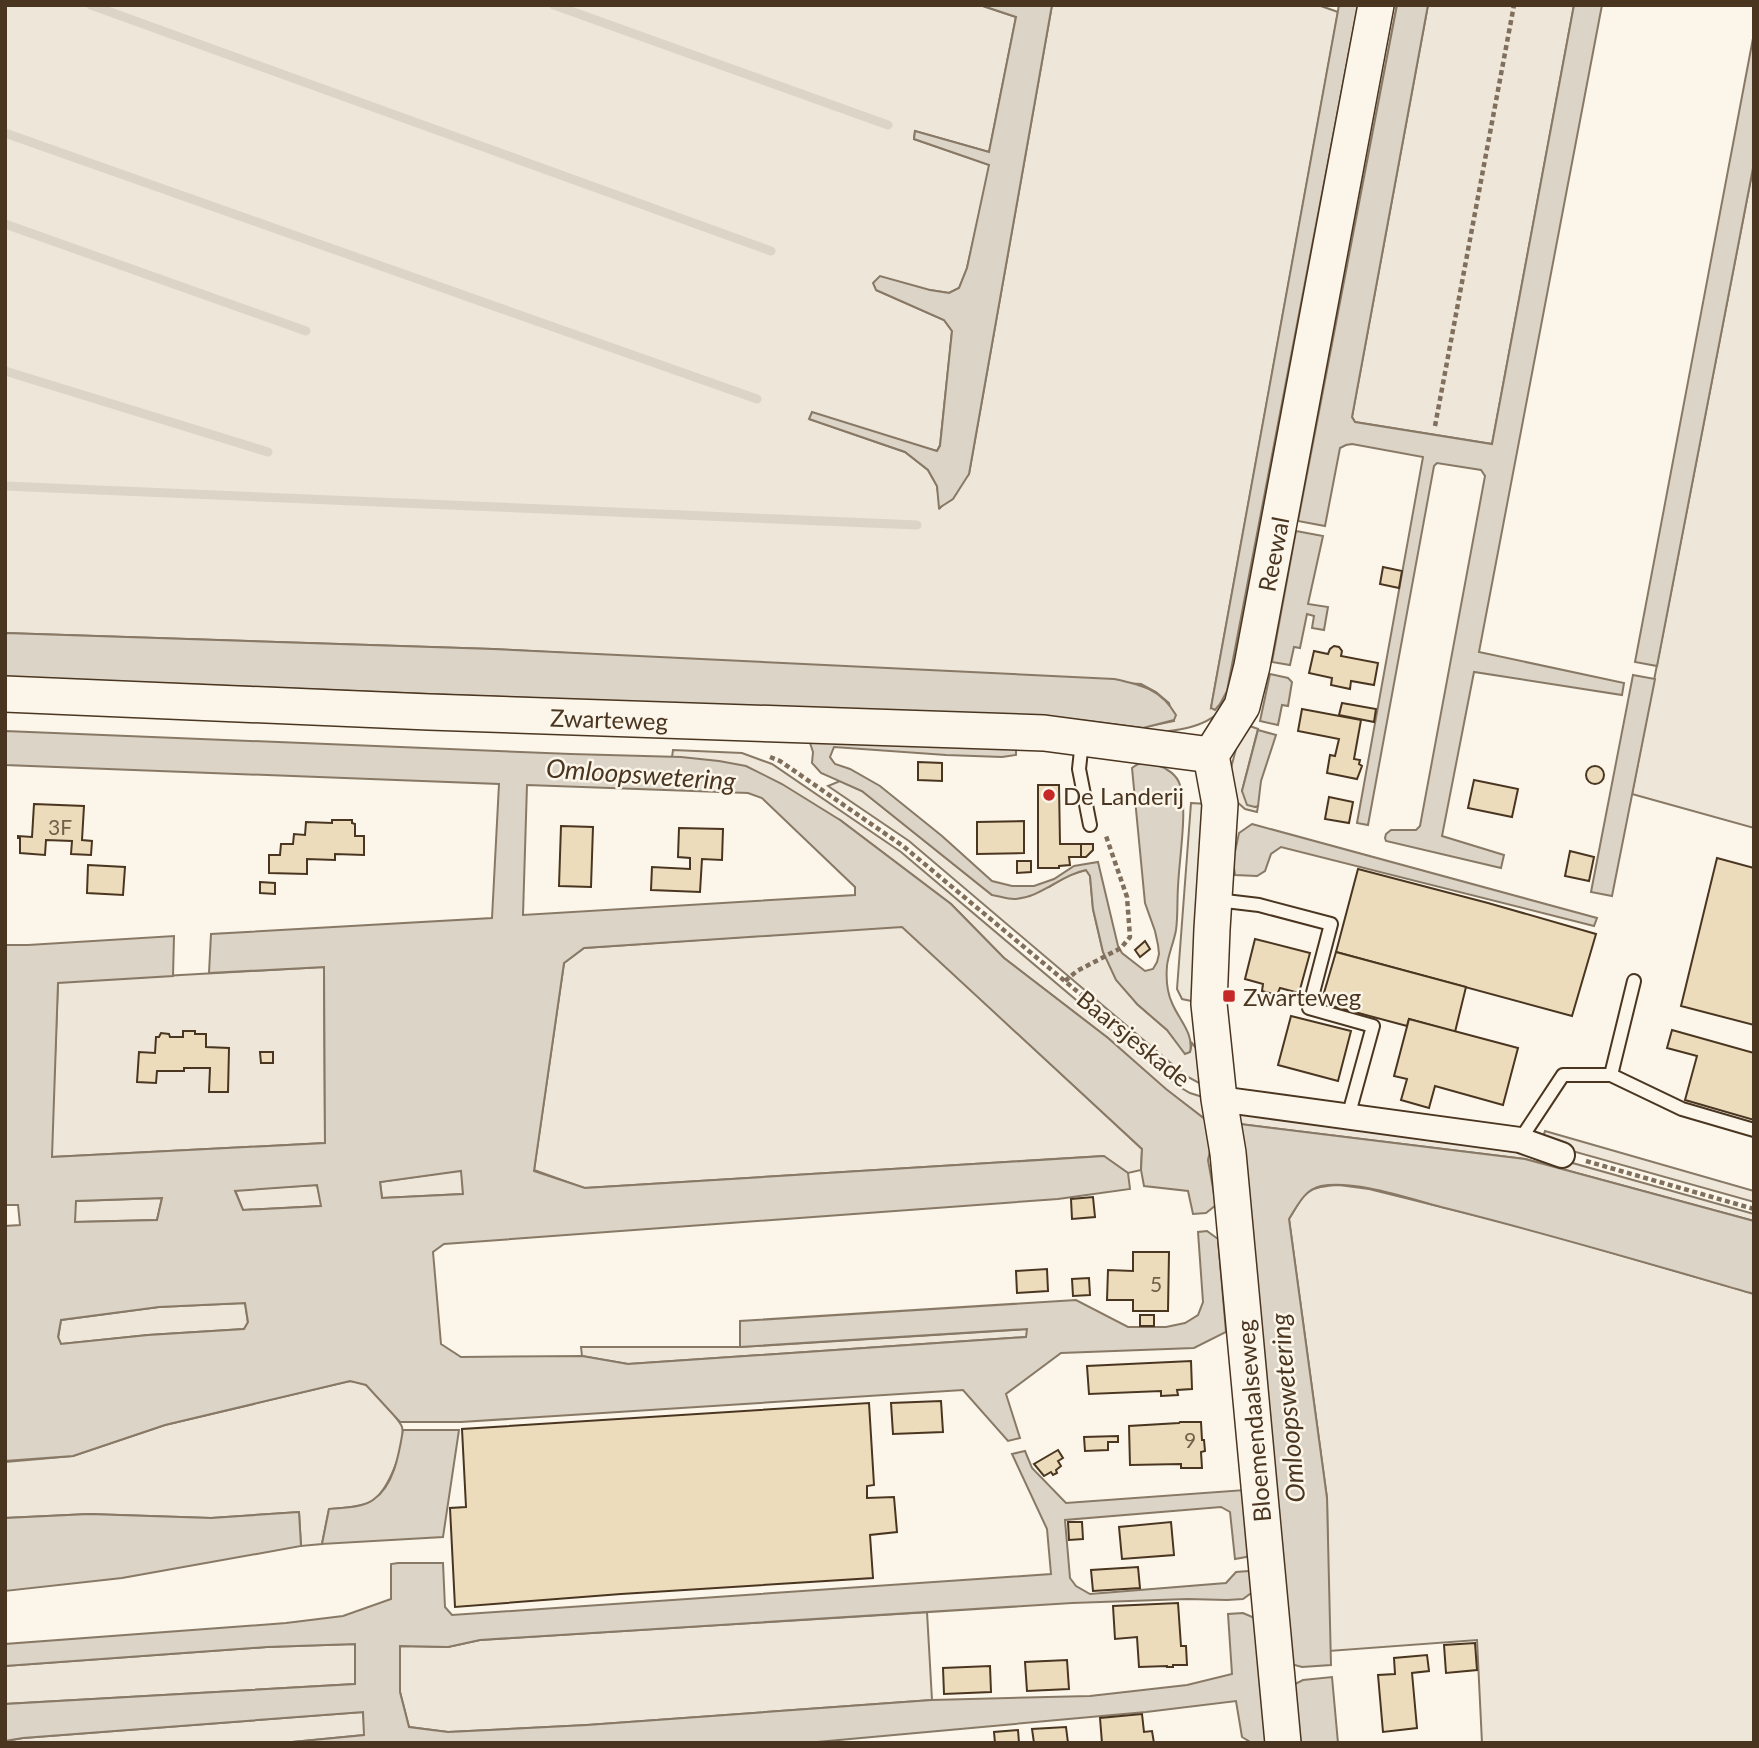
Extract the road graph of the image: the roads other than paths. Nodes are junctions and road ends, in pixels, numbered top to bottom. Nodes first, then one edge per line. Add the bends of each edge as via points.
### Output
1 (1376, 5) edge
2 (5, 694) edge
3 (1082, 737) junction
4 (1211, 755) junction
5 (1090, 825) road end
6 (1213, 900) junction
7 (1634, 981) dead end
8 (1611, 1075) junction
9 (1221, 1109) junction
10 (1348, 1116) junction
11 (1754, 1130) edge
12 (1520, 1140) junction
13 (1562, 1154) road end
14 (1283, 1743) edge

1 - 4 street, Reewal via 1252,666 1242,706
2 - 3 street, Zwarteweg via 202,713 416,712 665,731
3 - 4 street, Zwarteweg
3 - 5 lane via 1079,769
4 - 6 street via 1220,804
6 - 9 street via 1209,1004
6 - 10 lane via 1259,905 1331,924 1309,1008 1373,1026
7 - 8 lane
8 - 11 lane via 1682,1109
8 - 12 lane via 1563,1075
9 - 10 street, Baarsjeskade
9 - 14 street, Bloemendaalseweg
10 - 12 street, Baarsjeskade
12 - 13 street, Baarsjeskade

